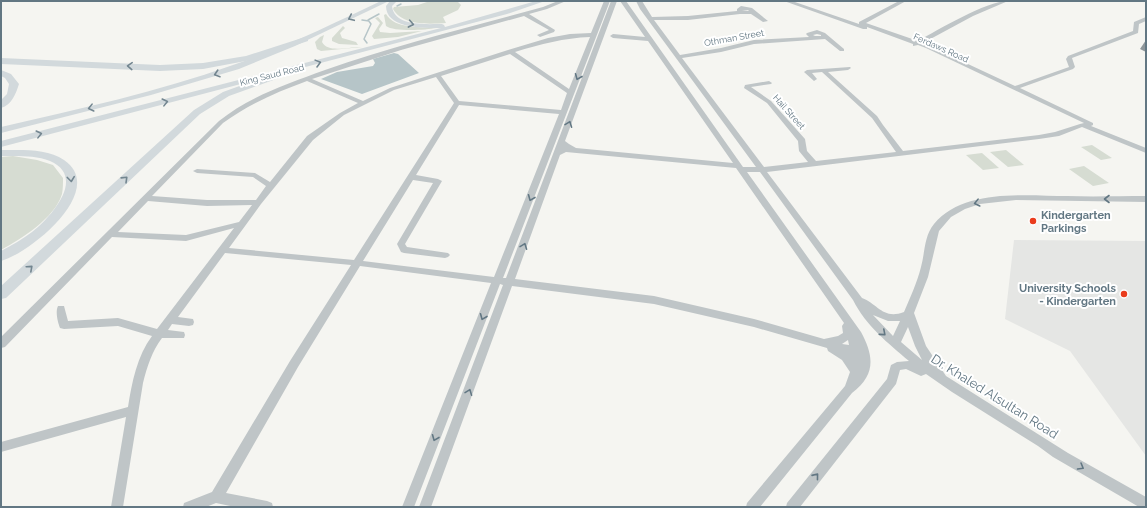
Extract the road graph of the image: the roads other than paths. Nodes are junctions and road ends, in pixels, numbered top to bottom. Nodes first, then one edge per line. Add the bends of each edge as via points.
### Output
1 (386, 1) edge
2 (394, 1) edge
3 (542, 1) edge
4 (563, 1) edge
5 (607, 1) edge
6 (614, 1) edge
7 (622, 1) edge
8 (639, 1) edge
9 (787, 1) edge
10 (895, 1) edge
11 (904, 1) edge
12 (1004, 1) edge
13 (616, 10) junction
14 (630, 12) junction
15 (525, 14) junction
16 (486, 18) junction
17 (650, 19) junction
18 (1146, 19) edge
19 (765, 22) dead end
20 (850, 23) junction
21 (603, 31) junction
22 (540, 35) dead end
23 (613, 36) junction
24 (598, 37) junction
25 (305, 39) junction
26 (649, 39) junction
27 (916, 44) junction
28 (721, 50) junction
29 (842, 50) dead end
30 (510, 51) junction
31 (678, 57) junction
32 (726, 58) dead end
33 (1, 61) edge
34 (584, 63) junction
35 (592, 64) junction
36 (298, 68) junction
37 (848, 68) dead end
38 (824, 71) junction
39 (1, 73) edge
40 (437, 75) junction
41 (307, 79) junction
42 (814, 79) dead end
43 (768, 83) dead end
44 (1016, 88) junction
45 (571, 93) junction
46 (363, 102) junction
47 (457, 103) junction
48 (1, 105) edge
49 (564, 112) junction
50 (1082, 125) junction
51 (1, 130) edge
52 (562, 141) junction
53 (1, 144) edge
54 (1146, 145) edge
55 (575, 150) junction
56 (1146, 151) edge
57 (1, 153) edge
58 (901, 153) junction
59 (557, 154) junction
60 (814, 164) junction
61 (739, 168) junction
62 (762, 170) junction
63 (196, 171) dead end
64 (411, 177) junction
65 (271, 186) junction
66 (144, 198) junction
67 (1146, 199) edge
68 (258, 202) junction
69 (241, 224) junction
70 (109, 234) junction
71 (222, 250) junction
72 (445, 255) dead end
73 (1, 257) edge
74 (357, 263) junction
75 (497, 281) junction
76 (510, 283) junction
77 (1, 294) edge
78 (857, 298) junction
79 (61, 309) dead end
80 (840, 312) junction
81 (908, 314) junction
82 (169, 320) junction
83 (189, 322) dead end
84 (847, 326) junction
85 (159, 334) junction
86 (180, 335) dead end
87 (818, 342) junction
88 (895, 343) junction
89 (1, 344) edge
90 (856, 350) junction
91 (866, 360) junction
92 (856, 373) junction
93 (848, 390) junction
94 (968, 397) junction
95 (133, 410) junction
96 (1, 447) edge
97 (1062, 456) junction
98 (216, 497) junction
99 (1146, 504) edge
100 (117, 507) edge
101 (189, 507) edge
102 (267, 507) edge
103 (408, 507) edge
104 (425, 507) edge
105 (752, 507) edge
106 (792, 507) edge

1 -> 25 main road, King Saud Road
2 -> 16 main road via 389,6 393,16 400,21 414,24 445,25
3 - 16 main road, King Saud Road
4 - 15 street
5 - 24 street
6 - 13 street
7 - 14 street
8 - 17 street
9 - 20 street, Ferdaws Road
10 - 20 street
11 - 27 street via 861,23
12 - 27 street
13 - 14 street
13 - 21 street
14 - 26 street
15 - 22 street via 552,30
15 - 41 street via 367,57
36 -> 16 main road, King Saud Road
17 - 19 street via 740,12 743,8 751,10
17 - 31 street
18 - 44 street via 1136,24 1136,32 1070,57 1071,68
20 - 27 street, Ferdaws Road
21 - 23 street
21 - 24 street
23 - 24 street
23 - 26 street
24 - 30 street via 558,37
24 - 34 street
24 - 35 street
25 -> 33 highway via 248,58 203,66 160,68
25 -> 51 main road, King Saud Road via 262,58 203,78
26 - 61 street
27 - 44 street
27 - 50 street, Ferdaws Road
28 - 29 street, Othman Street via 754,42 816,38 809,33 819,32
28 - 31 street, Othman Street
28 - 32 street
30 - 40 street
30 - 45 street
31 - 62 street
34 - 35 street
34 -> 45 street
52 -> 35 street
53 -> 36 main road, King Saud Road
77 -> 36 highway via 197,112 226,94
37 - 38 street
38 - 42 street via 807,72
38 - 58 street via 875,117
39 - 48 highway via 8,76 14,84 10,95
40 - 46 street via 392,89
40 - 47 street
41 - 46 street
41 - 66 street via 256,98 231,113
43 - 60 street, Hail Street via 747,86 749,90 769,102 802,141 803,151
44 - 54 street via 1096,126
45 - 49 street
46 - 65 street via 310,138
47 - 49 street
47 - 64 street
49 -> 75 street
50 - 56 street, Ferdaws Road
50 - 58 street via 1048,136
52 - 55 street
52 - 59 street
55 - 59 street via 564,150
55 - 61 street
57 -> 73 highway via 43,156 60,163 70,172 72,185 68,200 53,218 29,240
58 - 60 street
76 -> 59 street
60 - 62 street
61 - 62 street
61 - 80 street
62 - 78 street
63 - 65 street via 255,175
64 - 72 street via 438,181 401,244 404,250
64 - 74 street
65 - 68 street
66 - 68 street via 207,203
66 - 70 street
67 -> 81 street via 1001,199 952,212 937,226 932,237 926,267 916,299
68 - 69 street
69 - 70 street via 186,238
69 - 71 street
70 - 89 street
71 - 74 street
71 - 82 street
74 - 75 street
74 - 98 street
75 - 76 street
75 -> 103 street
76 - 87 street via 654,300 754,322
104 -> 76 street
78 - 81 street via 879,316 897,318
78 -> 88 street, Dr. Khaled Alsultan Road via 873,323
79 - 85 street via 64,325 118,322
80 - 84 street
80 - 91 street via 859,335
81 - 88 street
81 - 94 street via 916,339 926,357 940,375
82 - 83 street
82 - 85 street
84 - 87 street via 848,334 844,338
84 - 90 street
85 - 86 street
85 - 95 street via 141,369
87 - 90 street
87 - 92 street via 842,354
88 - 94 street, Dr. Khaled Alsultan Road via 935,376
90 - 91 street
90 - 92 street
91 - 93 street via 865,370 859,380
92 - 93 street
93 - 105 street
94 - 97 street, Dr. Khaled Alsultan Road via 1033,435
95 - 96 street
95 - 100 street
97 -> 99 street, Dr. Khaled Alsultan Road
106 -> 97 street, Dr. Khaled Alsultan Road via 892,381 895,368 902,364 918,369 948,392
98 - 101 street
98 - 102 street

